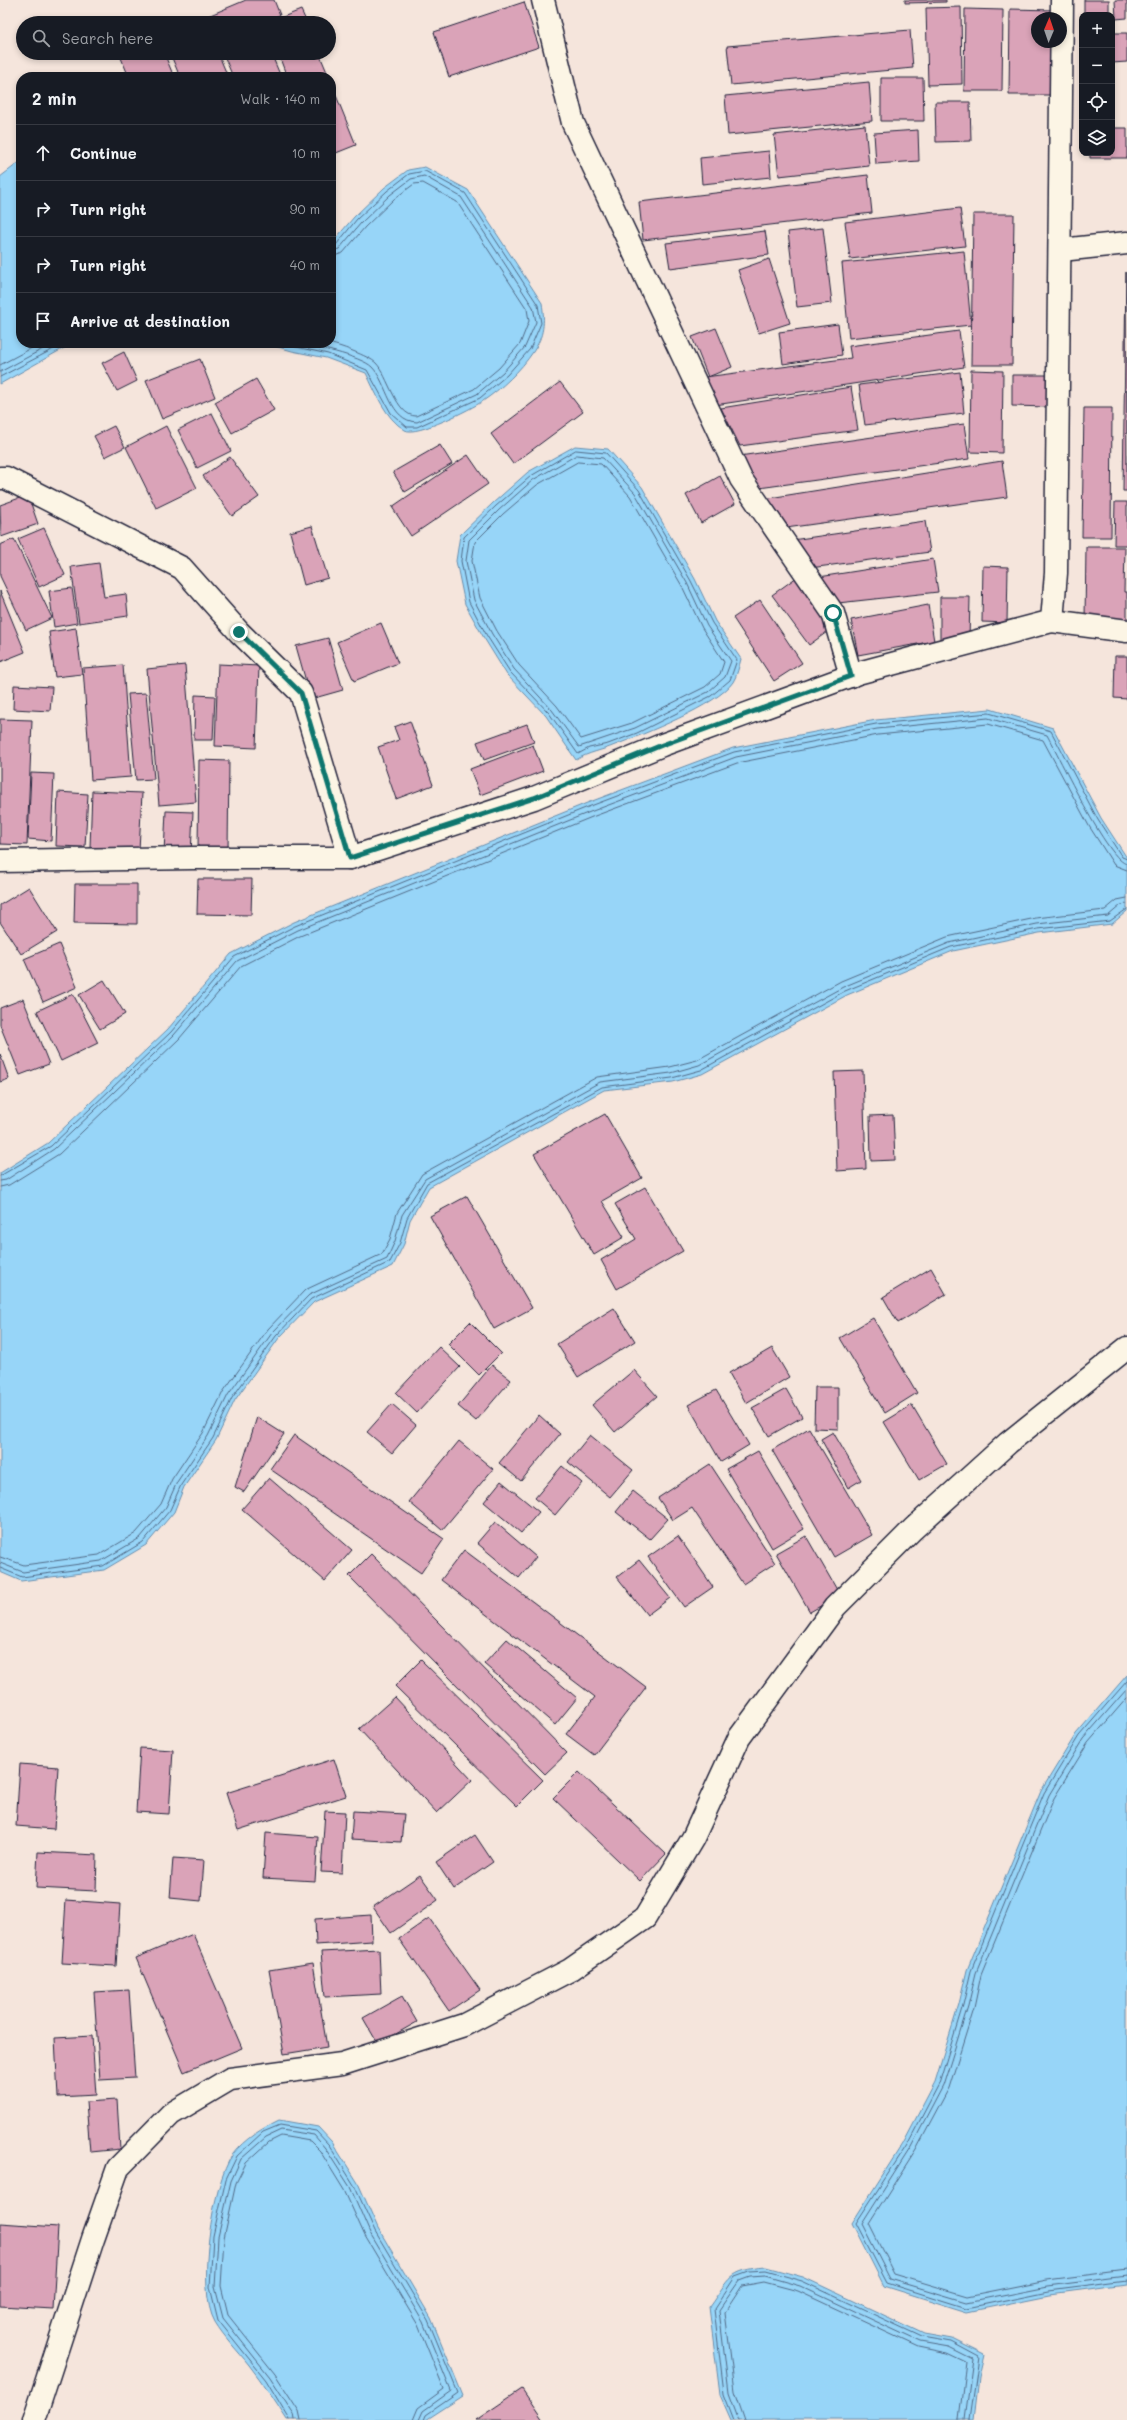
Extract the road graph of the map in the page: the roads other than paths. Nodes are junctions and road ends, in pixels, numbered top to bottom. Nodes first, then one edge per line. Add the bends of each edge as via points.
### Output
1 (543, 0) edge
2 (1062, 0) edge
3 (1127, 243) edge
4 (1061, 250) junction
5 (0, 478) edge
6 (1052, 621) junction
7 (1127, 631) edge
8 (851, 676) junction
9 (350, 858) junction
10 (0, 861) edge
11 (1127, 1348) edge
12 (34, 2420) edge

1 - 8 street via 573,123 741,478 833,613
2 - 4 street
3 - 4 street
4 - 6 street via 1056,573
5 - 9 street via 6,478 182,568 239,632 301,693
6 - 7 street
6 - 8 street
8 - 9 street via 662,745 534,798
9 - 10 street
11 - 12 street via 1008,1443 913,1529 835,1607 738,1738 693,1838 644,1918 570,1970 464,2025 342,2064 230,2078 171,2114 118,2168

